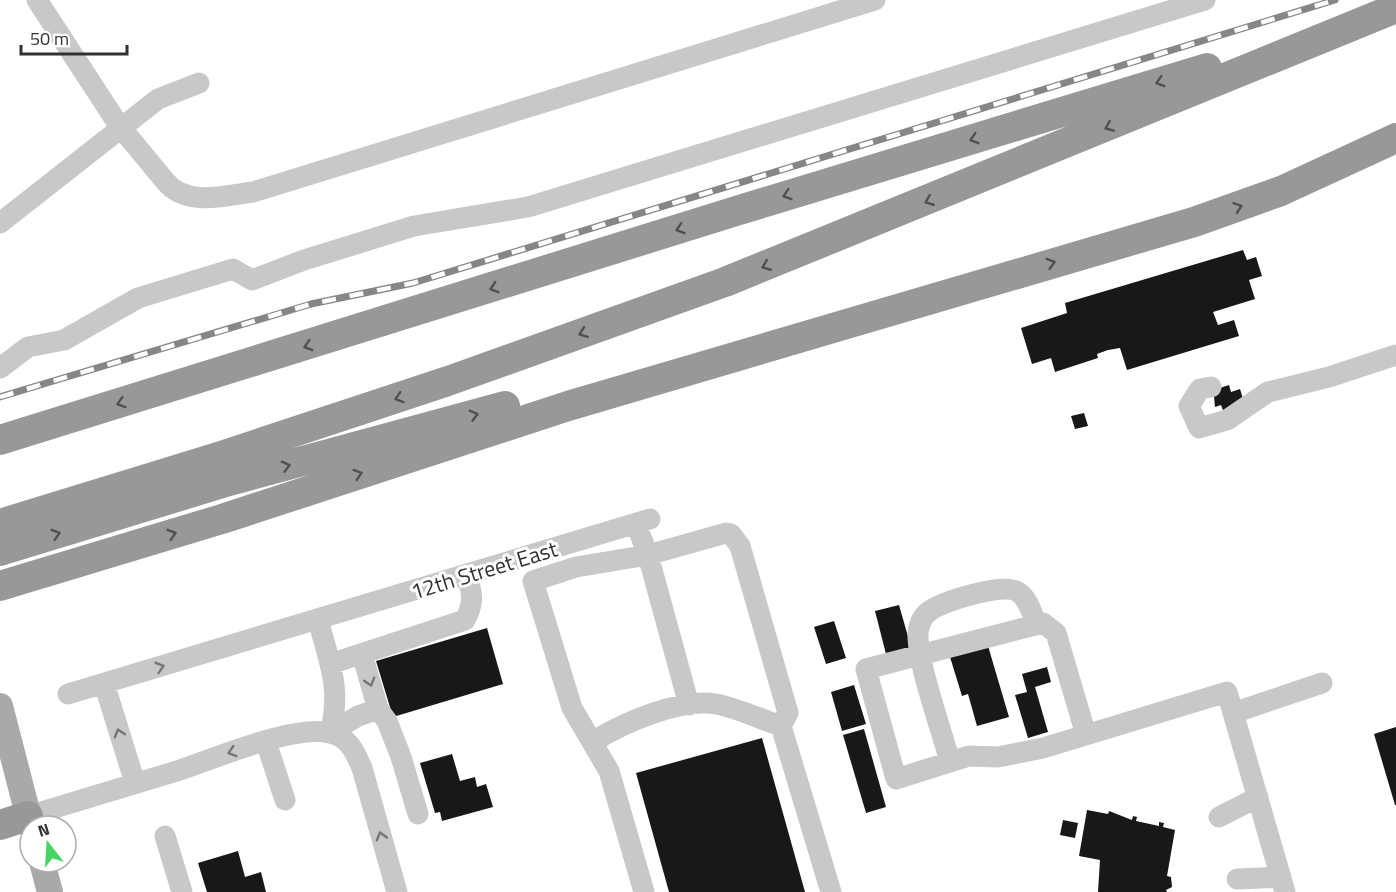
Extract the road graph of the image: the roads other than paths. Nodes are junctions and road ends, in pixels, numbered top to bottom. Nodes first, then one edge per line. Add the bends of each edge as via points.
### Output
1 (37, 0) edge
2 (875, 0) edge
3 (1205, 0) edge
4 (1396, 7) edge
5 (199, 82) dead end
6 (122, 128) junction
7 (1396, 138) edge
8 (0, 223) edge
9 (945, 294) junction
10 (1396, 355) edge
11 (0, 368) edge
12 (1211, 387) dead end
13 (2, 440) edge
14 (0, 524) edge
15 (0, 551) edge
16 (648, 555) junction
17 (528, 557) junction
18 (467, 576) junction
19 (533, 581) junction
20 (0, 586) edge
21 (318, 619) junction
22 (1036, 623) junction
23 (362, 654) junction
24 (921, 654) junction
25 (330, 664) junction
26 (104, 683) junction
27 (1322, 683) dead end
28 (68, 694) dead end
29 (689, 705) junction
30 (378, 709) junction
31 (1233, 713) junction
32 (3, 715) edge
33 (781, 726) junction
34 (330, 732) junction
35 (1086, 735) junction
36 (594, 741) junction
37 (266, 742) junction
38 (950, 762) junction
39 (135, 783) junction
40 (1258, 797) junction
41 (285, 800) dead end
42 (28, 814) edge
43 (49, 814) edge
44 (418, 814) dead end
45 (1219, 817) dead end
46 (18, 823) edge
47 (0, 825) edge
48 (165, 836) dead end
49 (45, 874) edge
50 (1237, 879) dead end
51 (1283, 885) edge
52 (50, 892) edge
53 (182, 892) edge
54 (397, 892) edge
55 (644, 892) edge
56 (831, 892) edge

1 - 6 street
2 - 6 street via 253,192 199,199 171,188
3 - 11 street via 528,207 414,226 252,280 233,270 138,298 64,340 28,347
4 -> 13 highway
4 -> 14 highway via 726,282 448,381
5 - 6 street via 158,99
6 - 8 street
9 -> 7 highway via 1159,233 1255,201
15 -> 9 highway via 230,481
20 -> 9 highway via 222,519 568,406
10 - 12 street via 1268,392 1227,420 1199,428 1189,406 1200,389
16 - 17 street, 12th Street East via 643,521
16 - 19 street via 576,567
16 - 29 street
16 - 33 street via 731,534 740,546 788,713
17 - 18 street, 12th Street East
17 - 19 street
18 - 21 street, 12th Street East
18 - 23 street via 474,596 465,620
19 - 36 street via 572,708
21 - 25 street
26 -> 21 street, 12th Street East
22 - 24 street
22 - 24 street via 1020,592 999,588 930,611 922,618 918,632
22 - 35 street via 1043,623 1056,633
23 - 25 street
23 -> 30 street
24 - 38 street
24 - 38 street via 866,669 896,779
25 - 34 street via 337,707
26 - 28 street, 12th Street East
39 -> 26 street
27 - 31 street
29 - 33 street via 715,704
29 - 36 street via 621,725
30 - 34 street
30 - 44 street via 395,740
31 - 35 street via 1227,692
31 - 40 street
32 - 42 main road
33 - 56 street
34 - 37 street
54 -> 34 street via 362,768 344,738
35 - 38 street via 998,757 969,756
36 - 55 street via 609,771
37 -> 39 street
37 - 41 street
39 - 43 street
40 - 45 street
40 - 51 street
46 - 47 highway
48 - 53 street
49 - 52 main road
50 - 51 street

